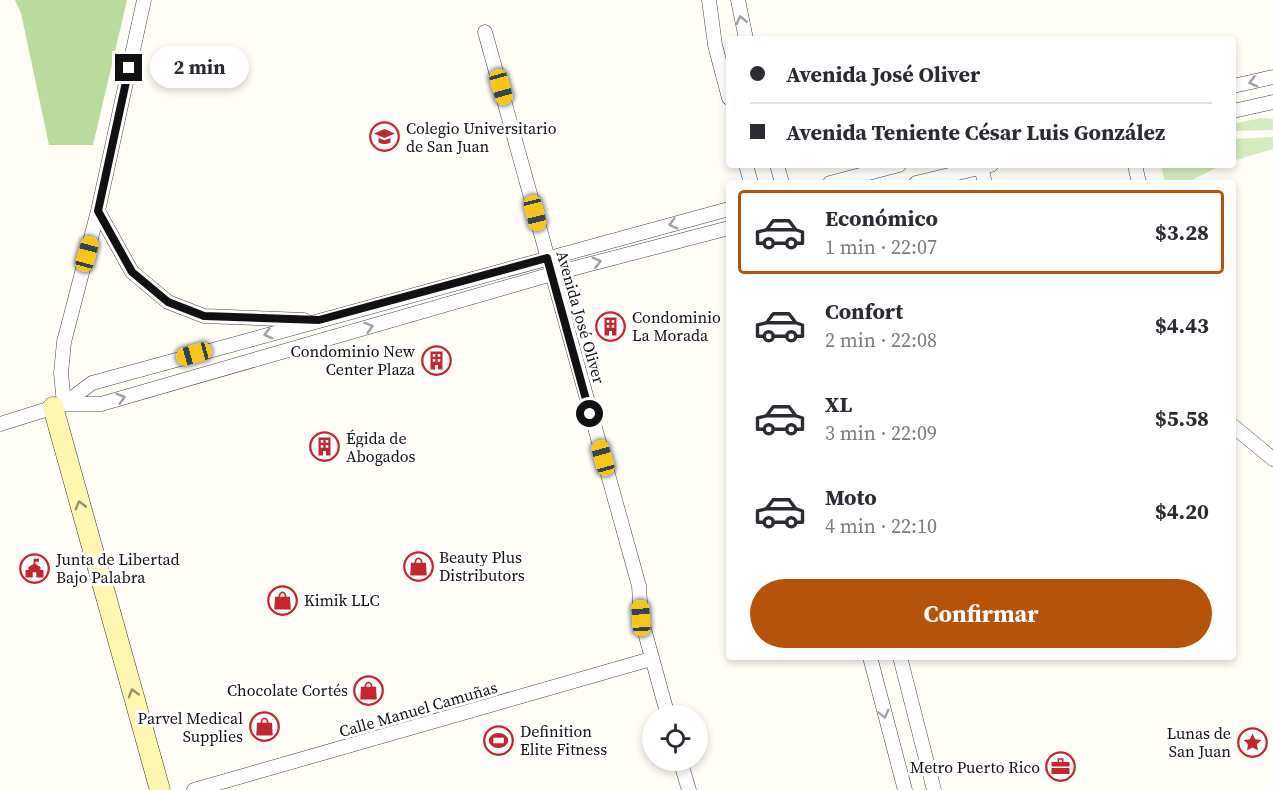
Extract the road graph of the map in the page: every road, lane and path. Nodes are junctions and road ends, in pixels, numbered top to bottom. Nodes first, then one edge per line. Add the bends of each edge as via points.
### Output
1 (144, 0) edge
2 (709, 0) edge
3 (738, 0) edge
4 (485, 32) dead end
5 (745, 36) edge
6 (725, 65) edge
7 (1273, 77) edge
8 (1236, 85) edge
9 (1273, 102) edge
10 (1236, 110) edge
11 (888, 168) edge
12 (978, 168) edge
13 (842, 180) edge
14 (928, 180) edge
15 (726, 210) edge
16 (98, 211) junction
17 (726, 229) edge
18 (547, 258) junction
19 (552, 274) junction
20 (319, 320) junction
21 (58, 406) junction
22 (0, 424) edge
23 (1236, 428) edge
24 (1273, 459) edge
25 (651, 659) junction
26 (871, 660) edge
27 (901, 660) edge
28 (665, 705) edge
29 (683, 771) edge
30 (160, 790) edge
31 (194, 790) edge
32 (689, 790) edge
33 (904, 790) edge
34 (934, 790) edge

1 - 16 street
2 - 6 street via 715,45
5 -> 3 street
4 - 18 street, Avenida José Oliver
7 -> 8 street
9 - 10 street
11 - 13 street
12 - 14 street
15 -> 18 street
16 - 20 street via 132,272 168,302 204,316
16 - 21 street via 64,342
19 -> 17 street
18 - 19 street, Avenida José Oliver
18 - 20 street
21 -> 19 street via 100,404
19 - 25 street, Avenida José Oliver via 639,586 641,618
20 -> 21 street via 92,383
21 - 22 street
30 -> 21 street
23 - 24 street
25 - 28 street, Avenida José Oliver
25 - 31 street, Calle Manuel Camuñas
26 -> 33 street
27 - 34 street
29 - 32 street

